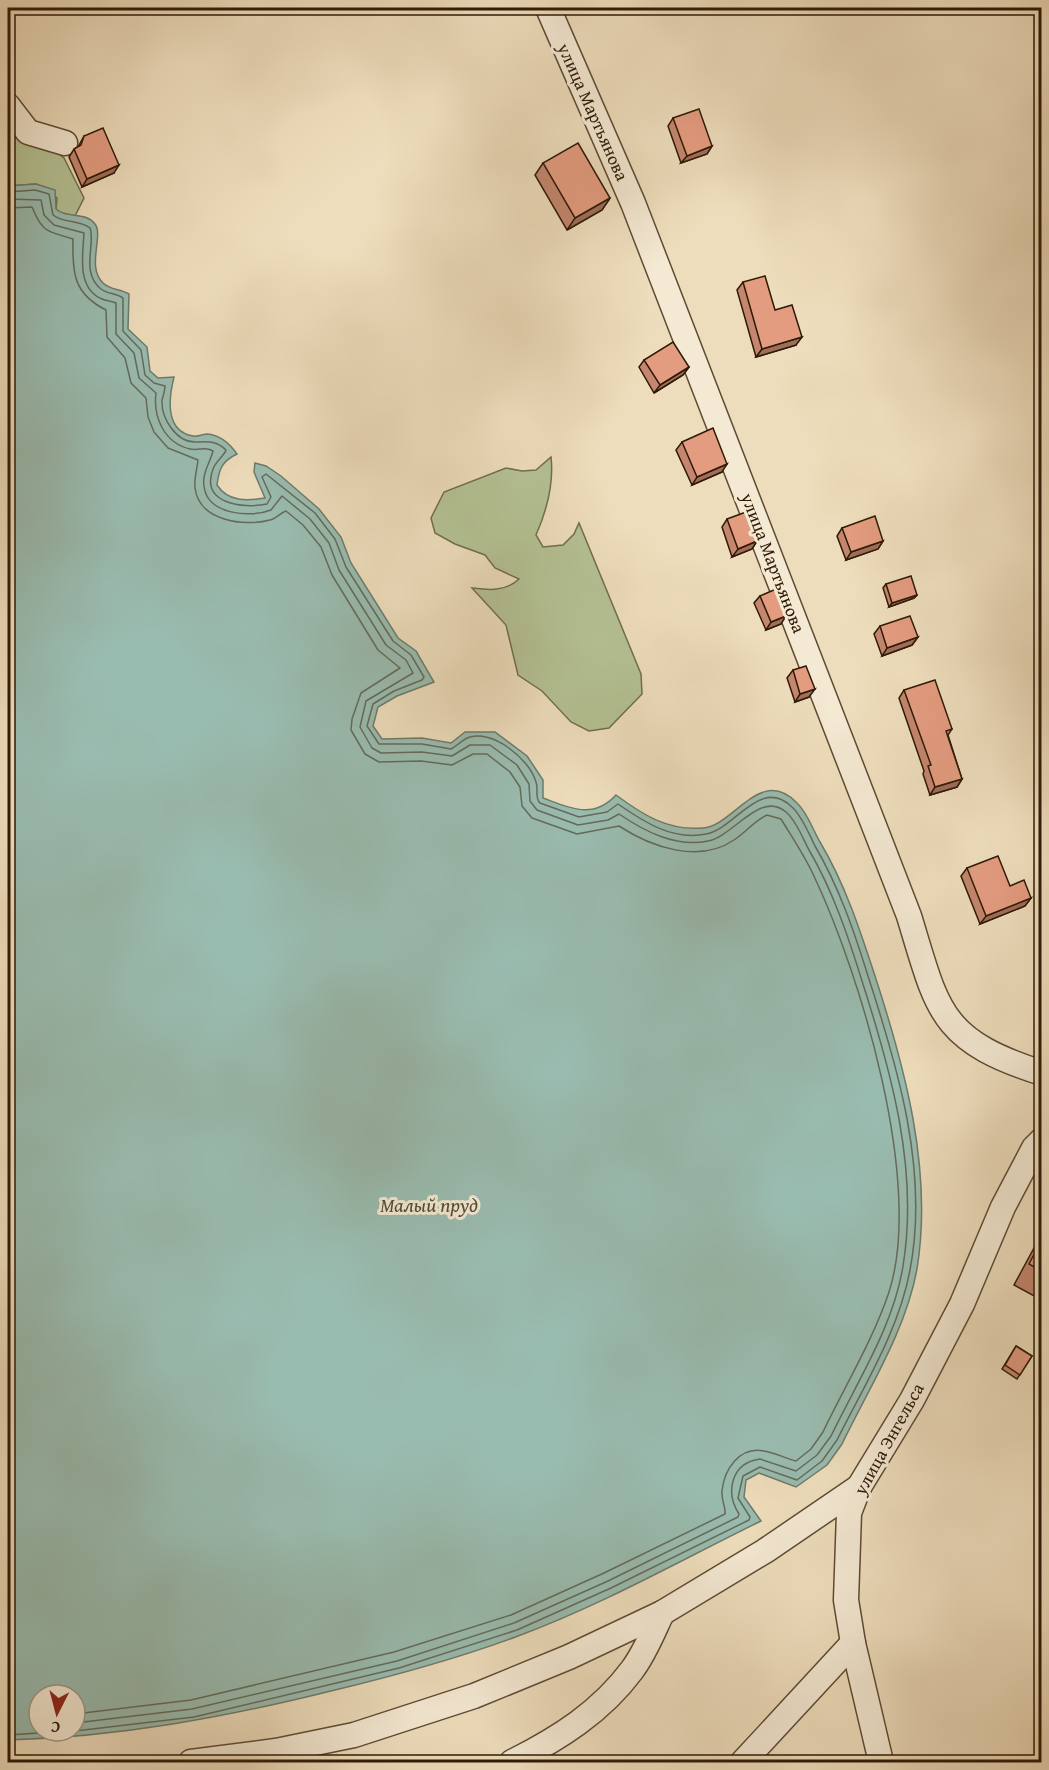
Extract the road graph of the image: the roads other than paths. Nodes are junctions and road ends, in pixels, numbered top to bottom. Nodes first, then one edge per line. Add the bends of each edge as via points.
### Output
1 (548, 8) edge
2 (8, 106) edge
3 (65, 143) dead end
4 (1041, 1073) edge
5 (1041, 1140) edge
6 (859, 1487) junction
7 (662, 1613) junction
8 (853, 1642) junction
9 (191, 1762) edge
10 (512, 1762) edge
11 (743, 1762) edge
12 (881, 1762) edge

1 - 4 street, улица Мартьянова via 633,203 909,916 934,998 957,1031 983,1051
2 - 3 street via 28,132
5 - 6 street, улица Энгельса via 1003,1207 962,1304 917,1391
6 - 7 street via 765,1551
6 - 8 street, улица Энгельса via 849,1514 846,1539 846,1600
7 - 9 street via 474,1696 354,1735 276,1751
7 - 10 street via 633,1669 613,1694 592,1714
8 - 11 street
8 - 12 street, улица Энгельса

